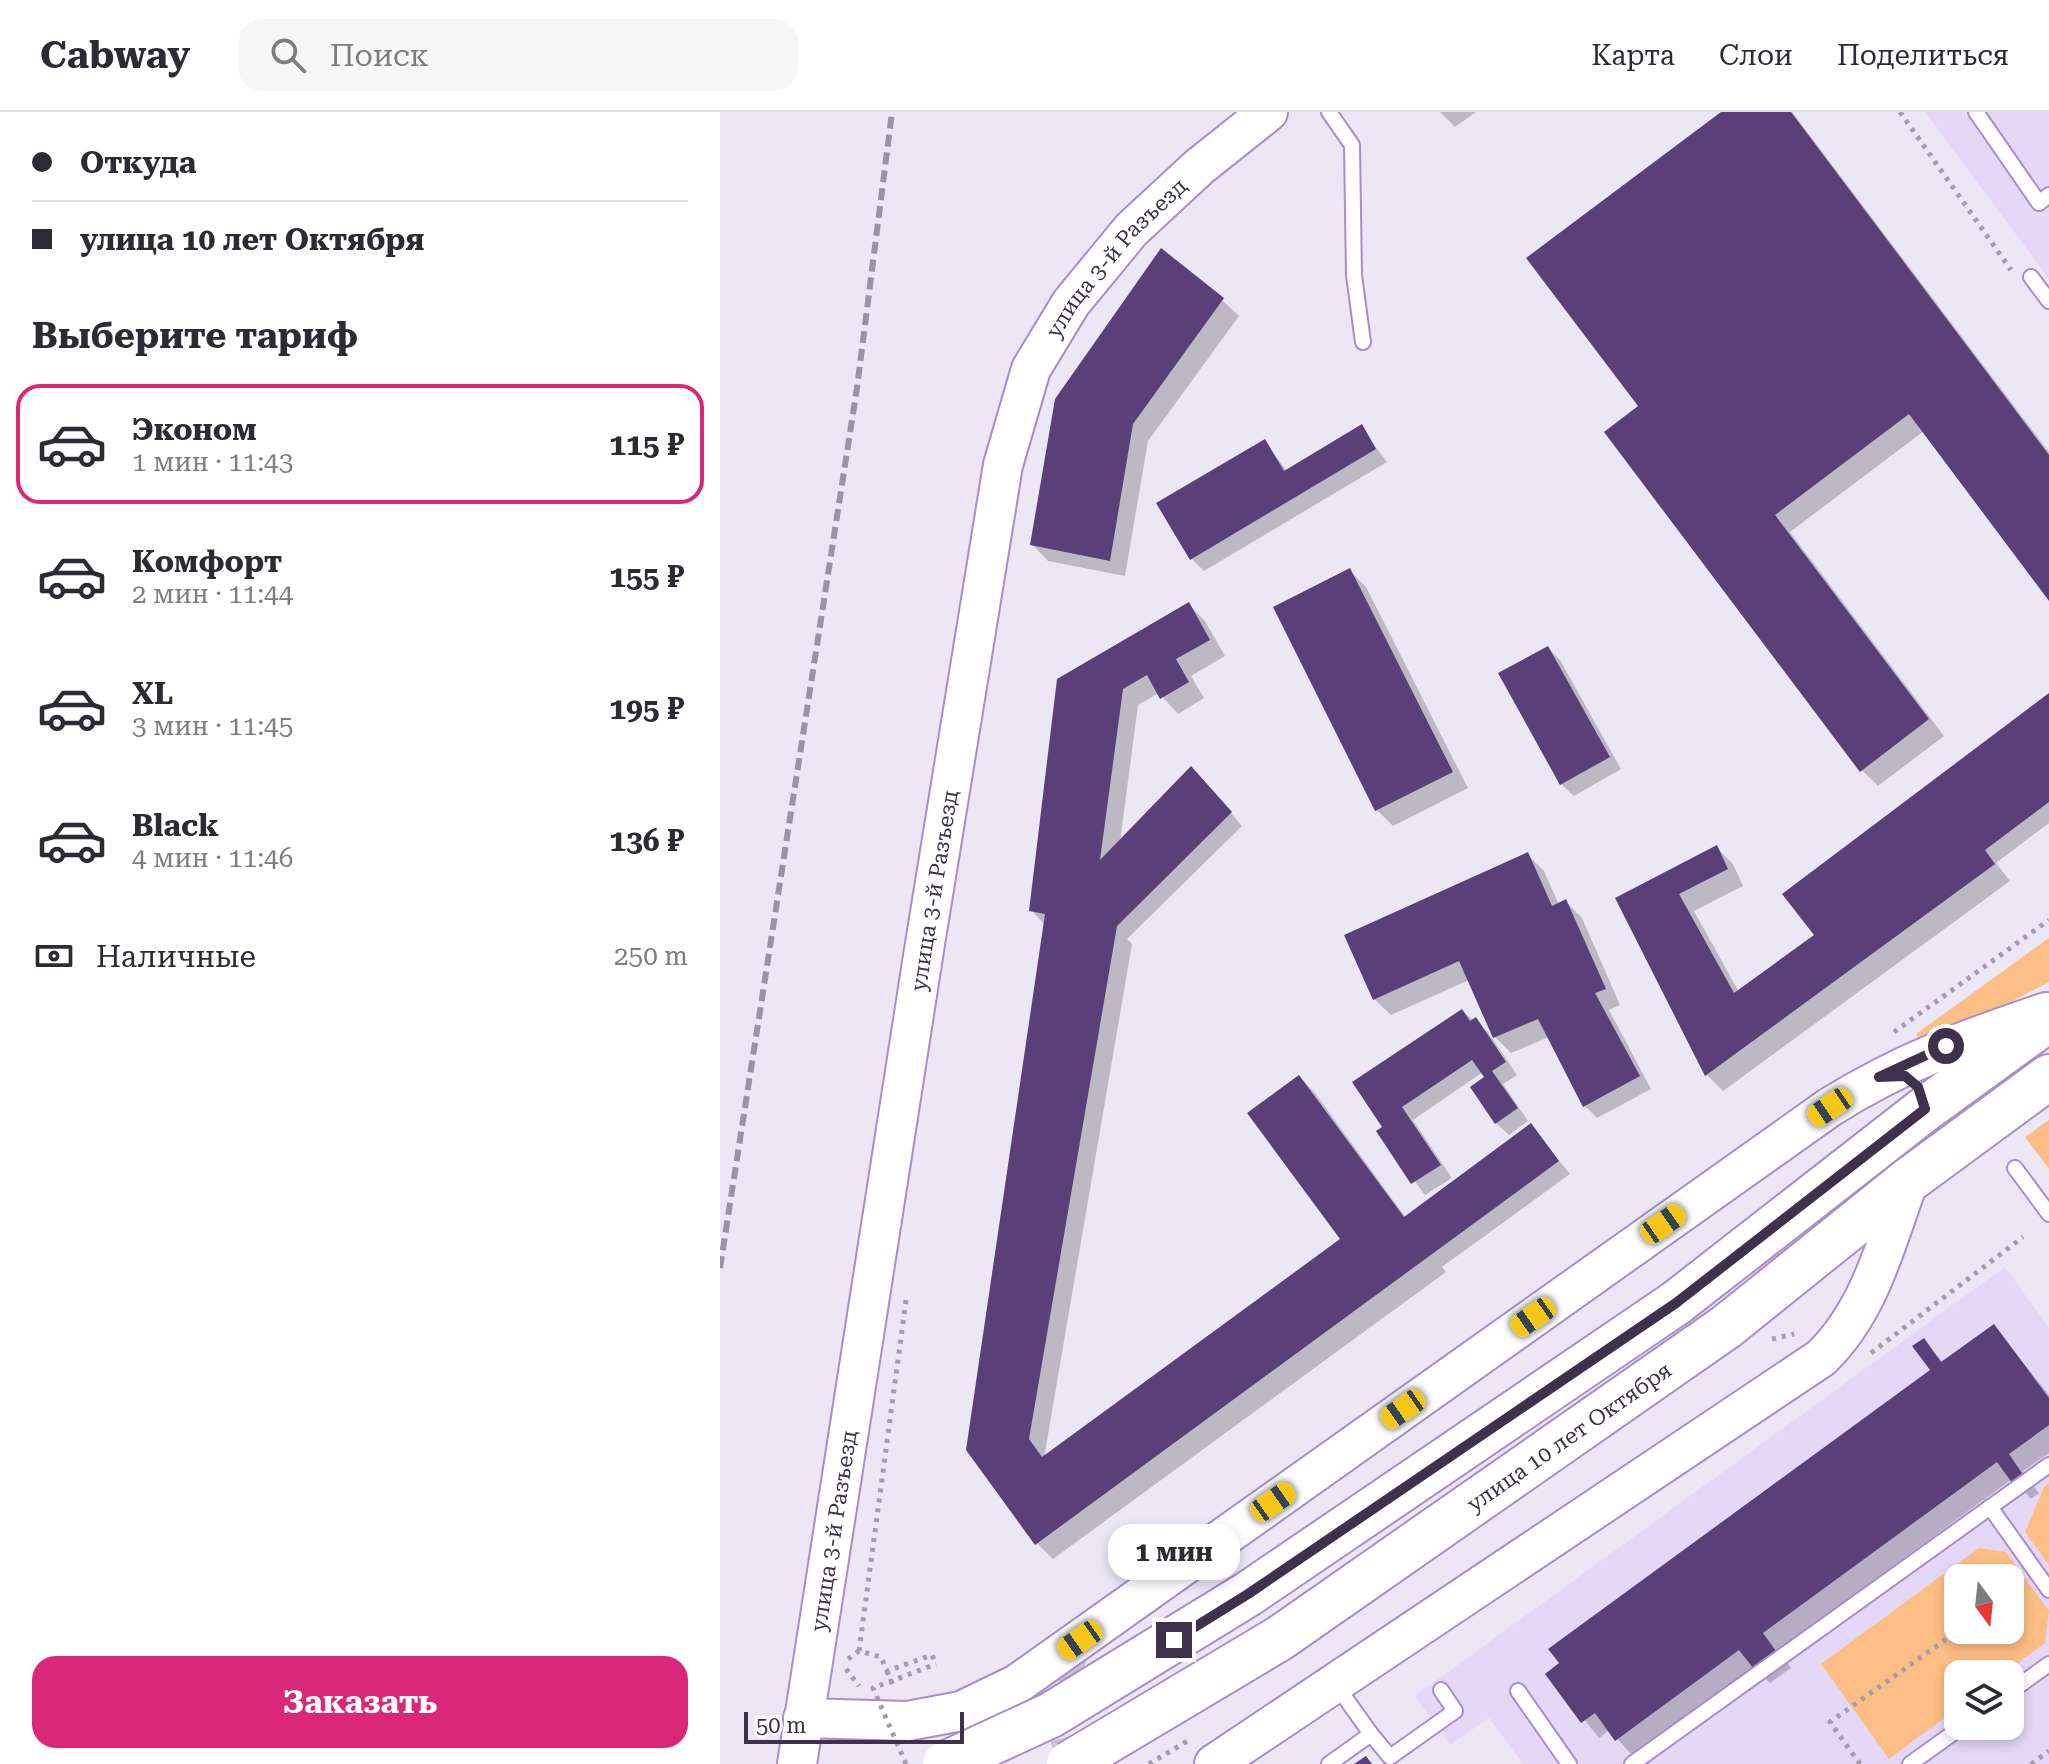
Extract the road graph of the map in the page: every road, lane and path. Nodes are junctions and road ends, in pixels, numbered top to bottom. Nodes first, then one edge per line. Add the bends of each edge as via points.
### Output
1 (1268, 112) edge
2 (1329, 112) edge
3 (1900, 112) edge
4 (1976, 112) edge
5 (2049, 195) edge
6 (2014, 272) dead end
7 (2031, 277) dead end
8 (2049, 301) edge
9 (1363, 342) dead end
10 (2049, 1011) edge
11 (2049, 1019) edge
12 (1879, 1077) junction
13 (2049, 1077) edge
14 (1925, 1109) junction
15 (2015, 1168) dead end
16 (1909, 1180) junction
17 (2049, 1214) edge
18 (2049, 1465) edge
19 (1990, 1507) junction
20 (2049, 1590) edge
21 (1944, 1641) edge
22 (842, 1663) dead end
23 (2049, 1664) edge
24 (887, 1671) junction
25 (2024, 1682) edge
26 (1335, 1684) junction
27 (1441, 1690) dead end
28 (1518, 1691) dead end
29 (897, 1696) dead end
30 (803, 1718) junction
31 (1371, 1734) junction
32 (1944, 1740) edge
33 (2049, 1751) edge
34 (797, 1764) edge
35 (906, 1764) edge
36 (945, 1764) edge
37 (1069, 1764) edge
38 (1214, 1764) edge
39 (1329, 1764) edge
40 (1569, 1764) edge
41 (1632, 1764) edge
42 (1860, 1764) edge
43 (1910, 1764) edge
44 (2031, 1764) edge

1 - 30 main road, улица 3-й Разъезд via 1131,230 1071,303 1031,369 1003,465
2 - 9 lane via 1352,145 1354,275
3 - 6 path
4 - 5 lane via 2039,203
7 - 8 lane
10 - 12 main road via 1925,1054
11 - 14 main road
12 - 14 main road via 1905,1076 1918,1087
12 - 30 main road via 1793,1132 1017,1684 961,1711 908,1721
13 - 16 main road, улица 10 лет Октября
14 - 36 main road, bridge via 1676,1303 1248,1594 1051,1715
15 - 17 lane
16 - 26 main road via 1859,1313 1821,1358
16 - 37 main road, улица 10 лет Октября, bridge via 1726,1327 1280,1638
18 - 19 lane
19 - 20 lane
19 - 41 lane
21 - 42 path via 1830,1722
22 - 24 path via 859,1651 881,1657
23 - 25 lane
24 - 29 path
24 - 35 path, bridge via 932,1655 936,1664 873,1688
26 - 31 lane
26 - 38 main road
27 - 31 lane via 1455,1711 1390,1757
28 - 40 lane
30 - 34 main road, улица 3-й Разъезд
31 - 39 lane
32 - 43 lane
33 - 44 path

